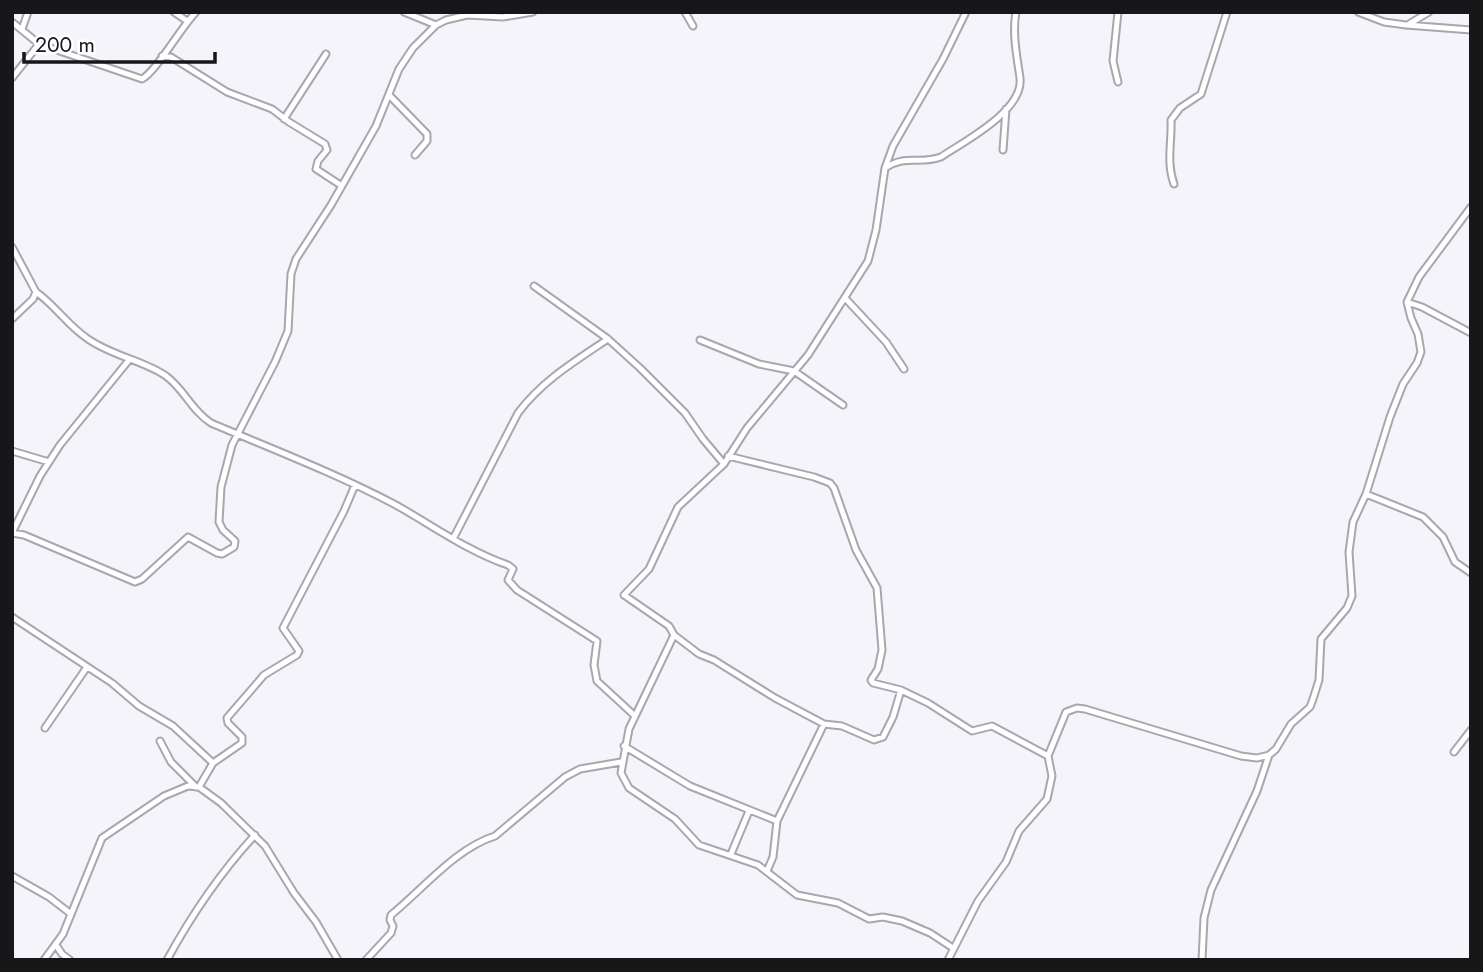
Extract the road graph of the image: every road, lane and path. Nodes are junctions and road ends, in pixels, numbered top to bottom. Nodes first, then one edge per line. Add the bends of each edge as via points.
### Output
1 (27, 12) edge
2 (174, 12) edge
3 (196, 12) edge
4 (404, 12) edge
5 (533, 12) edge
6 (685, 12) edge
7 (966, 12) edge
8 (1016, 12) edge
9 (1118, 12) edge
10 (1227, 12) edge
11 (1358, 12) edge
12 (1387, 12) edge
13 (1429, 12) edge
14 (187, 21) junction
15 (12, 22) edge
16 (1384, 22) junction
17 (436, 25) junction
18 (1406, 25) junction
19 (693, 26) dead end
20 (22, 29) junction
21 (1471, 30) edge
22 (39, 44) junction
23 (326, 54) dead end
24 (162, 56) junction
25 (12, 78) edge
26 (1118, 82) dead end
27 (389, 95) junction
28 (1006, 110) junction
29 (284, 119) junction
30 (1003, 150) dead end
31 (415, 155) dead end
32 (884, 169) junction
33 (1174, 184) dead end
34 (342, 186) junction
35 (1471, 207) edge
36 (12, 247) edge
37 (534, 286) dead end
38 (36, 292) junction
39 (845, 298) junction
40 (1408, 302) junction
41 (12, 319) edge
42 (1471, 333) edge
43 (608, 339) junction
44 (699, 340) dead end
45 (129, 360) junction
46 (904, 369) dead end
47 (794, 372) junction
48 (843, 405) dead end
49 (238, 434) junction
50 (12, 451) edge
51 (728, 456) junction
52 (49, 462) junction
53 (724, 464) junction
54 (355, 485) junction
55 (1366, 494) junction
56 (453, 539) junction
57 (1471, 573) edge
58 (12, 617) edge
59 (674, 635) junction
60 (88, 667) junction
61 (901, 690) junction
62 (635, 716) junction
63 (824, 724) junction
64 (45, 728) dead end
65 (1471, 730) edge
66 (160, 741) dead end
67 (624, 746) junction
68 (1454, 752) dead end
69 (1269, 755) junction
70 (1048, 756) junction
71 (621, 762) junction
72 (213, 763) junction
73 (198, 787) junction
74 (749, 811) junction
75 (777, 821) junction
76 (255, 835) junction
77 (731, 854) junction
78 (767, 871) junction
79 (12, 876) edge
80 (71, 914) junction
81 (56, 945) junction
82 (953, 948) junction
83 (44, 960) edge
84 (69, 960) edge
85 (167, 960) edge
86 (338, 960) edge
87 (366, 960) edge
88 (948, 960) edge
89 (1202, 960) edge

1 - 20 street
2 - 14 street
3 - 14 street
4 - 17 street
5 - 17 street via 503,17 467,15
6 - 19 street
7 - 32 street
8 - 28 street via 1020,81
9 - 26 street via 1113,61
10 - 33 street via 1201,94 1171,120 1168,158
11 - 16 street
12 - 16 street
13 - 18 street
14 - 24 street
15 - 20 street
16 - 18 street
17 - 27 street via 406,57
18 - 21 street
20 - 22 street
22 - 24 street via 142,79
22 - 25 street
23 - 29 street
24 - 29 street
27 - 31 street via 427,134
27 - 34 street
28 - 30 street
28 - 32 street via 940,157 897,160
29 - 34 street via 325,144 327,150 316,169
32 - 39 street via 872,249
34 - 49 street via 296,259 288,331
35 - 40 street via 1419,276
36 - 38 street
37 - 43 street
38 - 41 street
38 - 45 street via 81,334
39 - 46 street
39 - 47 street
40 - 42 street
40 - 55 street via 1421,352 1390,417
43 - 53 street via 685,413
43 - 56 street via 531,396
44 - 47 street via 759,364
45 - 49 street via 161,373 199,415
45 - 52 street
47 - 48 street
47 - 51 street
49 - 52 street via 221,486 219,522 235,541 234,547 217,553 188,537 135,582 12,533
49 - 54 street
50 - 52 street
51 - 53 street
51 - 61 street via 814,477 834,488 856,550 877,588 882,650 871,680
53 - 59 street via 678,508 649,569 624,595 669,626
54 - 56 street
54 - 72 street via 283,628 298,655 264,675 229,714 228,723 242,743
55 - 57 street via 1423,517 1443,537 1455,562
55 - 69 street via 1350,542 1352,596 1321,639 1317,691
56 - 62 street via 508,565 513,569 508,580 517,590 597,641 597,681
58 - 60 street
59 - 62 street
59 - 63 street via 699,654
60 - 64 street
60 - 72 street via 173,726
61 - 63 street via 893,717 878,740
61 - 70 street via 972,731 992,726
62 - 67 street
63 - 75 street
65 - 68 street
66 - 73 street via 178,770
67 - 71 street
67 - 74 street via 690,786
69 - 70 street via 1248,758 1077,708 1062,718
69 - 89 street via 1211,890
70 - 82 street via 1052,776 1047,799 1021,828 1006,862
71 - 77 street via 628,788 675,820 699,845
71 - 87 street via 580,769 565,777 495,836 435,875 391,915 391,933
72 - 73 street
73 - 76 street
73 - 80 street via 188,786 164,796 102,838
74 - 75 street
74 - 77 street
75 - 78 street
76 - 85 street via 234,857
76 - 86 street
77 - 78 street
78 - 82 street via 797,895 838,903 869,919 902,921
79 - 80 street
80 - 81 street
81 - 83 street
81 - 84 street
82 - 88 street

